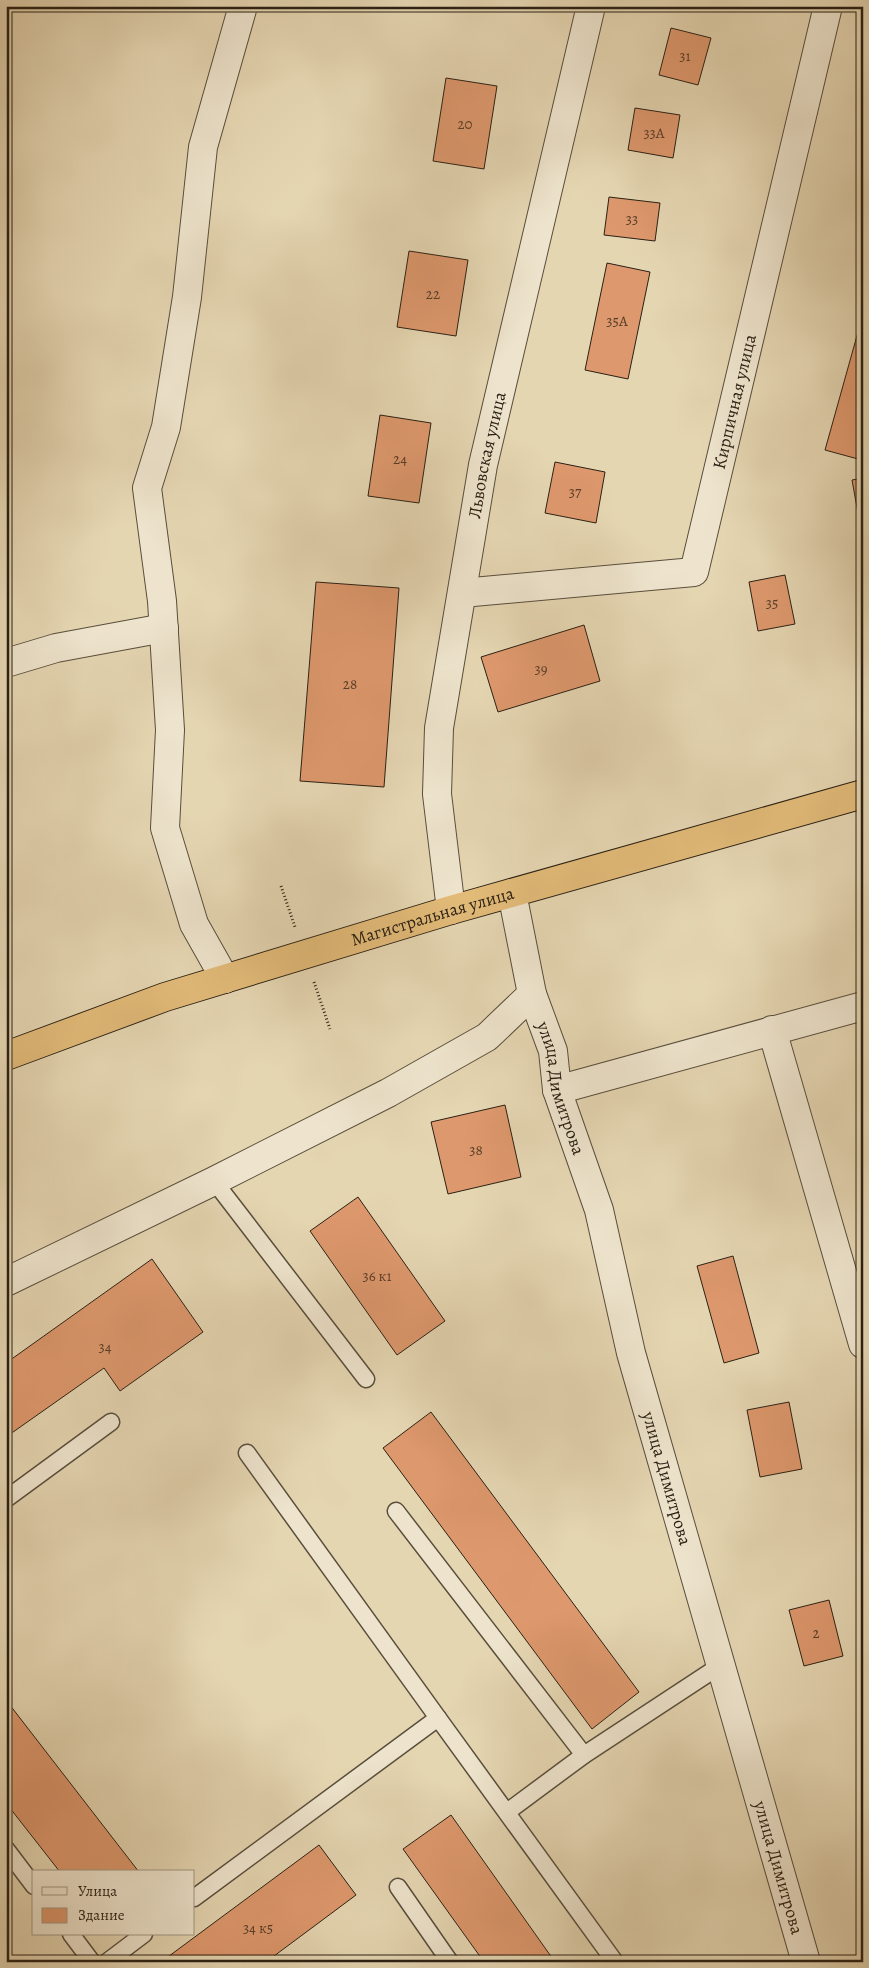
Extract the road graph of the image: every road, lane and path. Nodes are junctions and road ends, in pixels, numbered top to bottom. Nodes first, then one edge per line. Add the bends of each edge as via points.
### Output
1 (243, 6) edge
2 (591, 6) edge
3 (828, 6) edge
4 (462, 593) junction
5 (164, 628) junction
6 (6, 663) edge
7 (863, 794) edge
8 (512, 893) junction
9 (450, 910) junction
10 (225, 979) junction
11 (532, 994) junction
12 (863, 1006) edge
13 (772, 1030) junction
14 (6, 1056) edge
15 (557, 1090) junction
16 (214, 1181) junction
17 (6, 1282) edge
18 (863, 1344) edge
19 (366, 1379) dead end
20 (111, 1422) dead end
21 (247, 1453) dead end
22 (6, 1499) edge
23 (396, 1511) dead end
24 (721, 1665) junction
25 (438, 1718) junction
26 (584, 1756) junction
27 (507, 1812) junction
28 (6, 1849) edge
29 (32, 1883) edge
30 (398, 1887) dead end
31 (195, 1897) edge
32 (72, 1936) edge
33 (141, 1936) edge
34 (92, 1962) edge
35 (107, 1962) edge
36 (450, 1962) edge
37 (615, 1962) edge
38 (806, 1962) edge

1 - 5 street via 203,147 187,297 166,427 147,488
2 - 4 street, Львовская улица via 482,465
3 - 4 street, Кирпичная улица via 694,572
4 - 9 street, Львовская улица via 439,728 437,794
5 - 6 street via 56,648
5 - 10 street via 170,730 165,828 194,924
7 - 8 highway, Магистральная улица
8 - 9 highway, Магистральная улица
8 - 11 street, улица Димитрова
9 - 10 highway, Магистральная улица
10 - 14 highway, Магистральная улица via 165,997
11 - 15 street, улица Димитрова via 553,1051
11 - 16 street via 487,1037 388,1093
12 - 13 street
13 - 15 street
13 - 18 street
15 - 24 street, улица Димитрова via 599,1210 631,1353
16 - 17 street
16 - 19 lane
20 - 22 lane
21 - 25 lane
23 - 26 lane
24 - 26 lane
24 - 38 street, улица Димитрова
25 - 27 lane
25 - 31 lane
26 - 27 lane
27 - 37 lane
28 - 29 lane
30 - 36 lane
32 - 34 lane
33 - 35 lane

